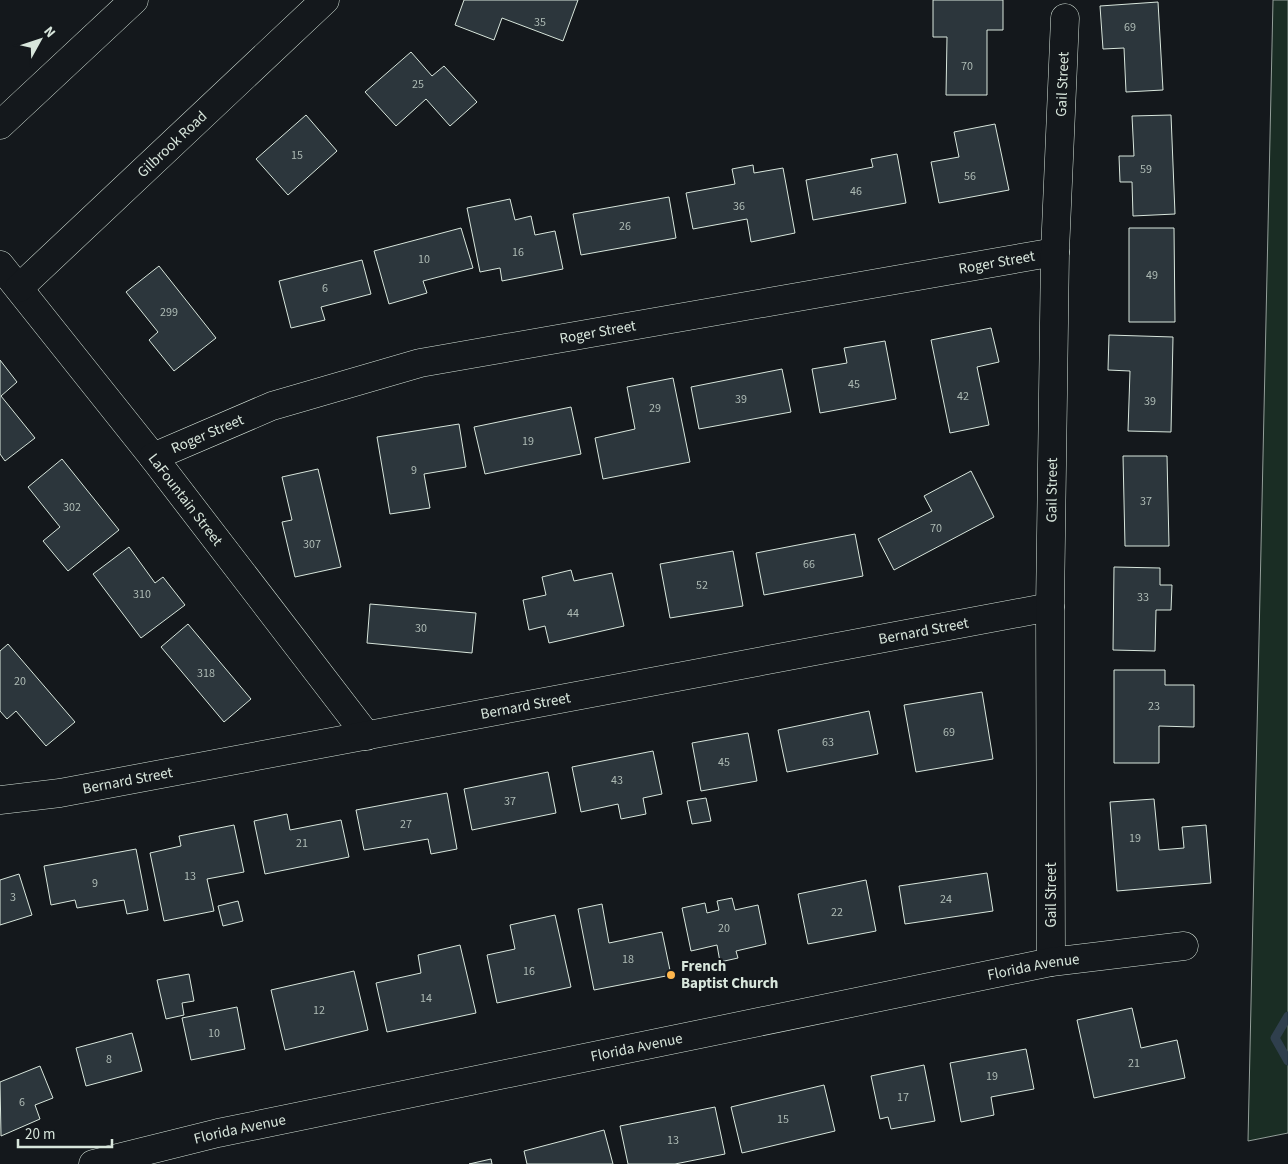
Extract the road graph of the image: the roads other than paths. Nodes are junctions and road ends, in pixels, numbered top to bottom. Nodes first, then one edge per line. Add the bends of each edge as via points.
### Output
1 (134, 0) edge
2 (325, 0) edge
3 (1065, 18) dead end
4 (4, 121) edge
5 (1055, 252) junction
6 (0, 265) edge
7 (19, 288) junction
8 (153, 457) junction
9 (1050, 607) junction
10 (367, 736) junction
11 (0, 800) edge
12 (1184, 946) dead end
13 (1051, 962) junction
14 (93, 1164) edge

1 - 4 main road
2 - 7 main road, Gilbrook Road
3 - 5 main road, Gail Street
5 - 8 main road, Roger Street via 420,363 272,406
5 - 9 main road, Gail Street
6 - 7 main road, LaFountain Street
7 - 8 main road, LaFountain Street
8 - 10 main road, LaFountain Street
9 - 10 main road, Bernard Street
9 - 13 main road, Gail Street
10 - 11 main road, Bernard Street via 60,793
12 - 13 main road, Florida Avenue
13 - 14 main road, Florida Avenue via 218,1134

